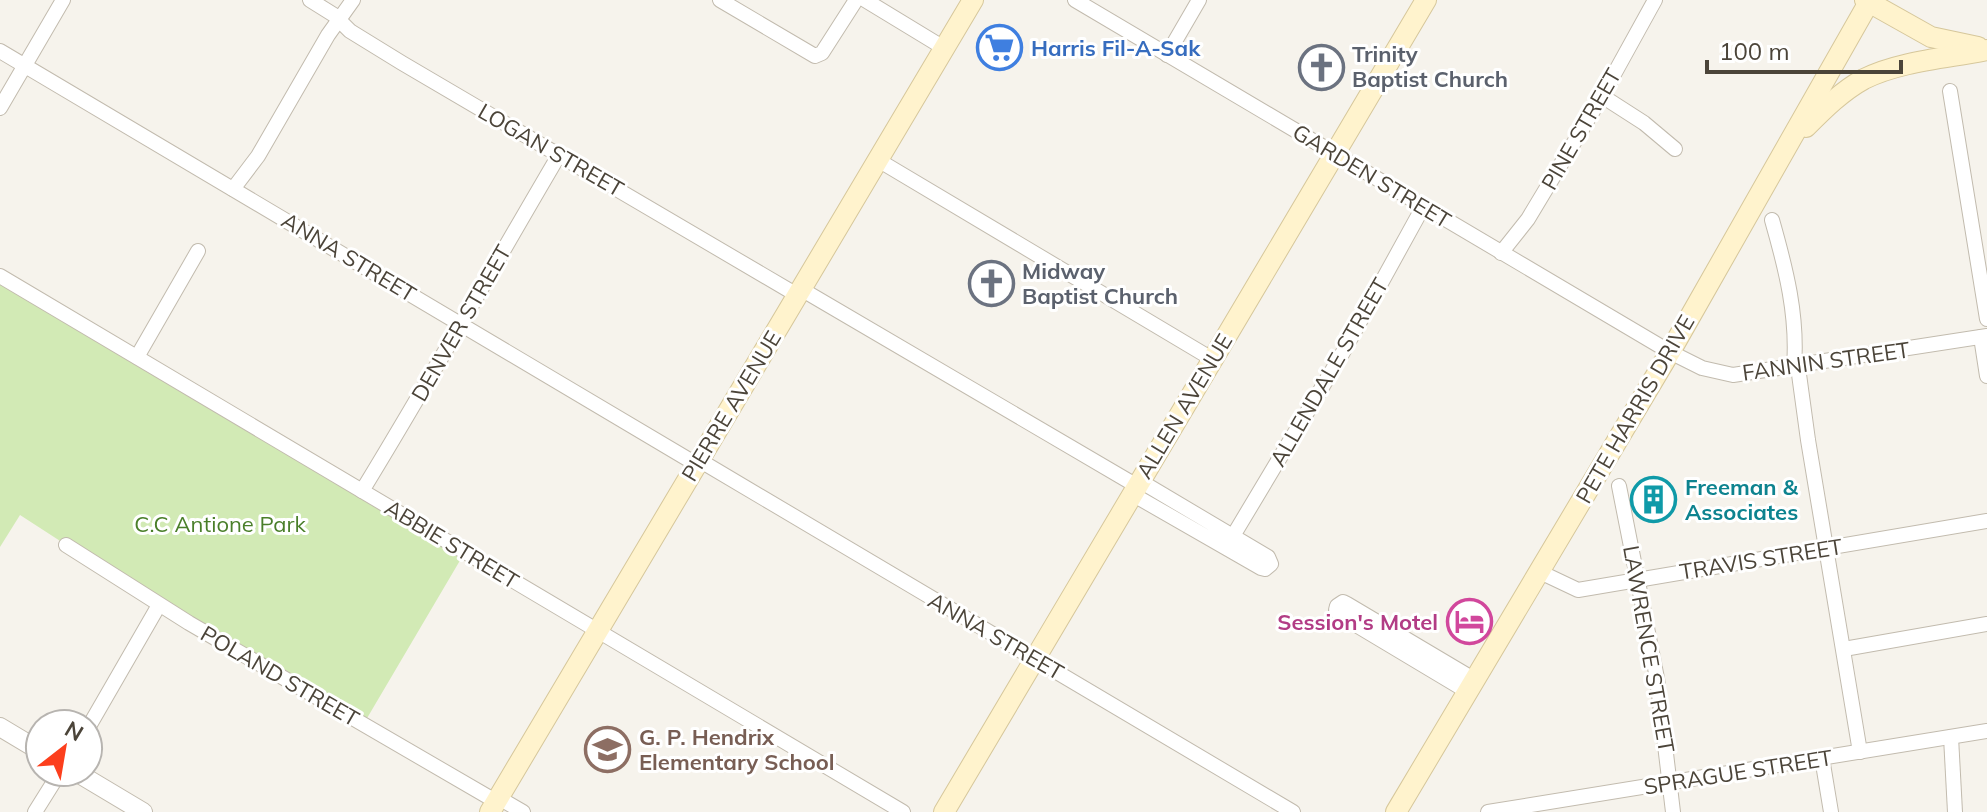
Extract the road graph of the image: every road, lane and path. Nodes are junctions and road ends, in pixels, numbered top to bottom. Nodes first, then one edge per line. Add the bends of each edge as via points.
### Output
1 (63, 0) edge
2 (310, 0) edge
3 (353, 0) edge
4 (720, 0) edge
5 (856, 0) edge
6 (865, 0) edge
7 (973, 0) edge
8 (1075, 0) edge
9 (1199, 0) edge
10 (1426, 0) edge
11 (1655, 0) edge
12 (1868, 1) edge
13 (339, 21) junction
14 (944, 48) junction
15 (1987, 49) edge
16 (0, 51) edge
17 (1167, 55) junction
18 (26, 67) junction
19 (1950, 91) dead end
20 (1602, 96) junction
21 (0, 108) edge
22 (1786, 147) junction
23 (1675, 149) dead end
24 (1335, 154) junction
25 (559, 155) junction
26 (878, 160) junction
27 (233, 189) junction
28 (1423, 207) junction
29 (1772, 220) dead end
30 (198, 251) dead end
31 (1501, 253) junction
32 (0, 276) edge
33 (799, 292) junction
34 (1987, 319) edge
35 (460, 324) junction
36 (1984, 336) edge
37 (1670, 352) junction
38 (137, 357) junction
39 (1212, 359) junction
40 (1796, 367) junction
41 (1987, 376) edge
42 (698, 462) junction
43 (1619, 486) dead end
44 (1136, 487) junction
45 (362, 491) junction
46 (1987, 521) edge
47 (1233, 536) junction
48 (66, 545) dead end
49 (1827, 548) junction
50 (1540, 572) junction
51 (1638, 579) junction
52 (159, 605) junction
53 (1987, 624) edge
54 (598, 630) junction
55 (1844, 649) junction
56 (1035, 658) junction
57 (1472, 686) junction
58 (100, 708) edge
59 (0, 727) edge
60 (1987, 731) edge
61 (1951, 737) junction
62 (24, 741) edge
63 (1860, 752) junction
64 (1822, 758) junction
65 (1670, 783) junction
66 (50, 788) edge
67 (103, 788) edge
68 (495, 804) edge
69 (35, 812) edge
70 (143, 812) edge
71 (523, 812) edge
72 (903, 812) edge
73 (944, 812) edge
74 (1293, 812) edge
75 (1396, 812) edge
76 (1488, 812) edge
77 (1673, 812) edge
78 (1831, 812) edge
79 (1955, 812) edge

1 - 18 street
2 - 13 street, LOGAN STREET
3 - 13 street
4 - 5 street via 815,56
6 - 14 street
7 - 14 main road, PIERRE AVENUE
8 - 17 street, GARDEN STREET
9 - 17 street
10 - 24 main road, ALLEN AVENUE
11 - 20 street, PINE STREET
12 - 15 main road via 1931,37
12 - 22 main road, PETE HARRIS DRIVE
13 - 25 street, LOGAN STREET
13 - 27 street
14 - 26 main road, PIERRE AVENUE
15 - 22 main road via 1865,79 1831,101
16 - 18 street, ANNA STREET
17 - 24 street, GARDEN STREET
18 - 21 street
18 - 27 street, ANNA STREET
19 - 34 street
20 - 23 street
20 - 31 street, PINE STREET via 1528,219
22 - 37 main road, PETE HARRIS DRIVE
24 - 28 street, GARDEN STREET
24 - 39 main road, ALLEN AVENUE
25 - 33 street, LOGAN STREET
25 - 35 street, DENVER STREET
26 - 33 main road, PIERRE AVENUE
26 - 39 street
27 - 35 street, ANNA STREET
28 - 31 street, GARDEN STREET
28 - 47 street, ALLENDALE STREET
29 - 40 street via 1790,288
30 - 38 street
31 - 37 street, GARDEN STREET
32 - 38 street, ABBIE STREET
33 - 42 main road, PIERRE AVENUE
33 - 44 street, LOGAN STREET
35 - 42 street, ANNA STREET
35 - 45 street, DENVER STREET
36 - 40 street, FANNIN STREET
36 - 41 street
37 - 40 street, FANNIN STREET via 1702,368 1733,375
37 - 50 main road, PETE HARRIS DRIVE
38 - 45 street, ABBIE STREET
39 - 44 main road, ALLEN AVENUE
40 - 49 street
42 - 54 main road, PIERRE AVENUE
42 - 56 street, ANNA STREET
43 - 51 street, LAWRENCE STREET
44 - 47 street, LOGAN STREET
44 - 47 street, LOGAN STREET via 1261,568 1269,567 1268,557
44 - 56 main road, ALLEN AVENUE
45 - 54 street, ABBIE STREET
46 - 49 street, TRAVIS STREET
48 - 52 street, POLAND STREET
49 - 51 street, TRAVIS STREET
49 - 55 street
50 - 51 street, TRAVIS STREET via 1578,590
50 - 57 main road, PETE HARRIS DRIVE
51 - 65 street, LAWRENCE STREET
52 - 58 street
52 - 68 street, POLAND STREET
53 - 55 street
54 - 68 main road, PIERRE AVENUE
54 - 72 street, ABBIE STREET
55 - 63 street
56 - 73 main road, ALLEN AVENUE
56 - 74 street, ANNA STREET
57 - 57 street via 1347,604 1337,606 1341,616
57 - 75 main road, PETE HARRIS DRIVE
59 - 62 street
60 - 61 street, SPRAGUE STREET
61 - 63 street, SPRAGUE STREET
61 - 79 street
63 - 64 street, SPRAGUE STREET
64 - 65 street, SPRAGUE STREET
64 - 78 street
65 - 76 street, SPRAGUE STREET
65 - 77 street, LAWRENCE STREET
66 - 69 street
67 - 70 street
68 - 71 street, POLAND STREET

